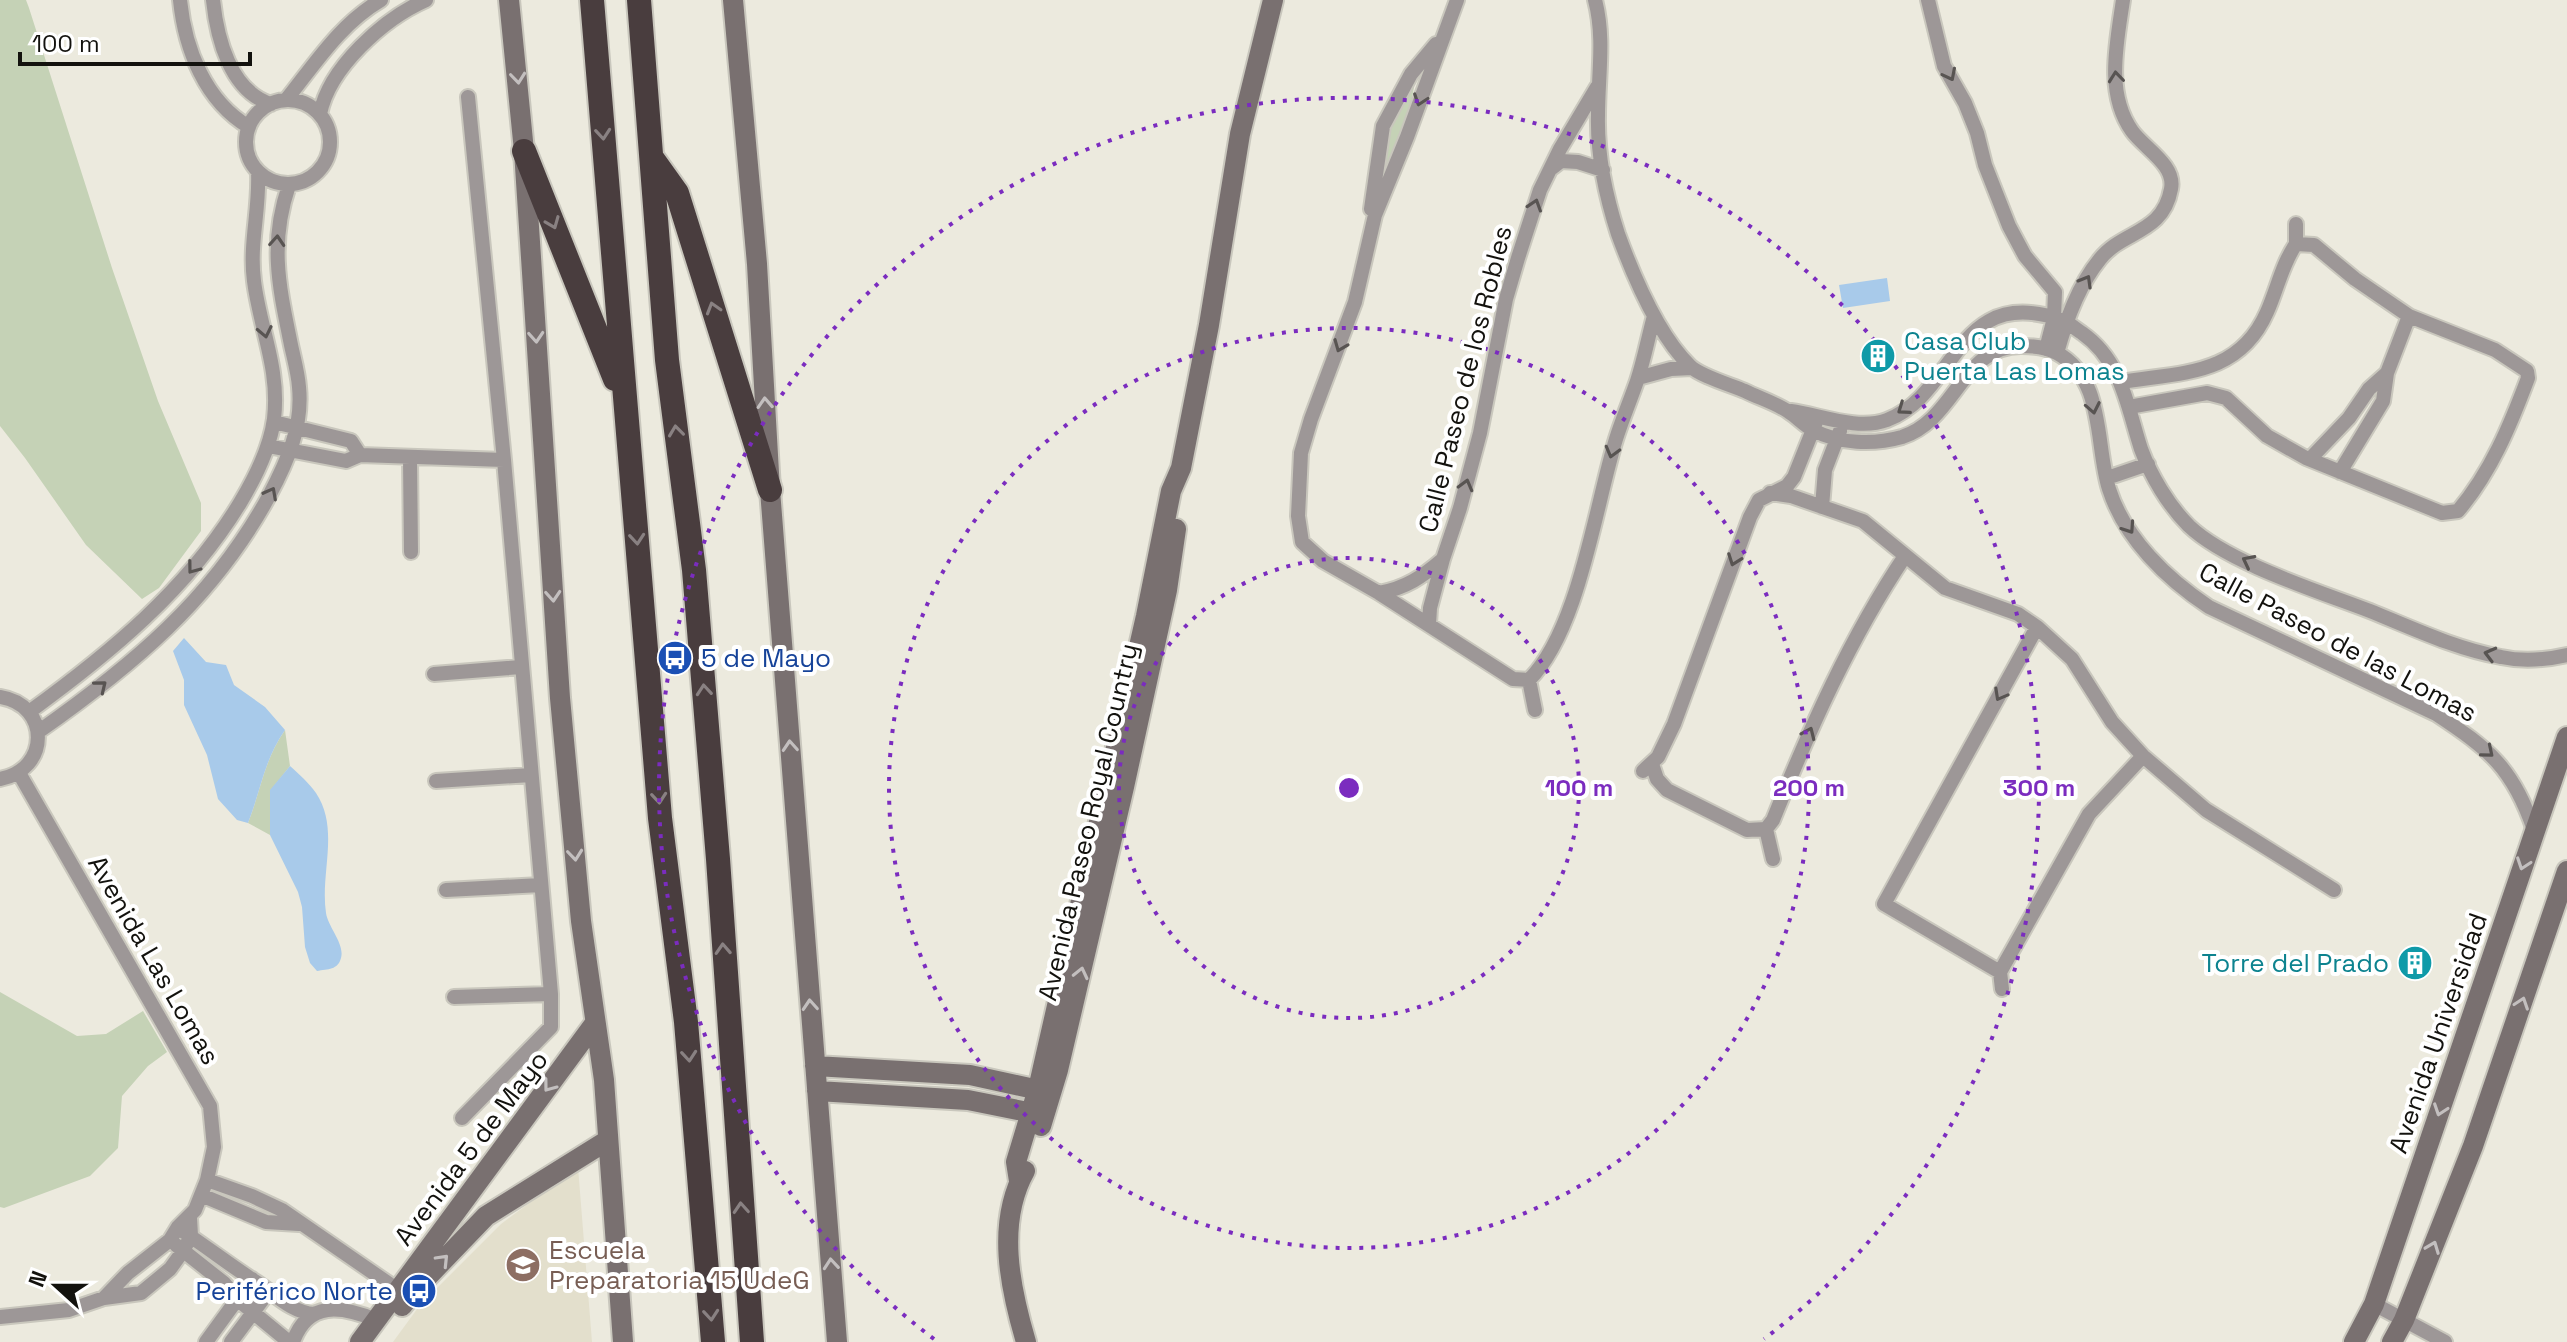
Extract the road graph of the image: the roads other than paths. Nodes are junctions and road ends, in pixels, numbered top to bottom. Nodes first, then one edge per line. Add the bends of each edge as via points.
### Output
1 (180, 0) edge
2 (213, 0) edge
3 (381, 0) edge
4 (426, 0) edge
5 (509, 0) edge
6 (592, 0) edge
7 (639, 0) edge
8 (733, 0) edge
9 (1273, 0) edge
10 (1457, 0) edge
11 (1595, 0) edge
12 (1928, 0) edge
13 (2123, 0) edge
14 (1444, 34) junction
15 (1599, 83) junction
16 (468, 97) dead end
17 (278, 102) junction
18 (320, 114) junction
19 (249, 127) junction
20 (524, 151) junction
21 (650, 156) junction
22 (1552, 168) junction
23 (1603, 170) junction
24 (258, 172) junction
25 (289, 185) junction
26 (2296, 224) dead end
27 (2296, 244) junction
28 (1365, 252) junction
29 (1654, 316) junction
30 (2409, 316) junction
31 (2059, 320) junction
32 (2052, 351) junction
33 (1692, 368) junction
34 (2199, 369) junction
35 (2387, 373) junction
36 (1638, 378) junction
37 (2121, 382) junction
38 (2207, 393) junction
39 (625, 405) junction
40 (2129, 407) junction
41 (1787, 410) junction
42 (1818, 415) junction
43 (1844, 421) junction
44 (274, 422) junction
45 (297, 427) junction
46 (1813, 430) junction
47 (1837, 438) junction
48 (268, 446) junction
49 (291, 451) junction
50 (360, 455) junction
51 (410, 458) junction
52 (2310, 459) junction
53 (504, 460) junction
54 (2148, 464) junction
55 (2340, 472) junction
56 (2107, 478) junction
57 (770, 490) junction
58 (1770, 493) junction
59 (1822, 507) junction
60 (411, 552) dead end
61 (1905, 556) junction
62 (1443, 559) junction
63 (1379, 593) junction
64 (1429, 624) junction
65 (2037, 627) junction
66 (2567, 655) edge
67 (521, 667) junction
68 (434, 674) dead end
69 (1529, 680) junction
70 (0, 697) edge
71 (1535, 710) dead end
72 (29, 712) junction
73 (38, 732) junction
74 (2567, 737) edge
75 (2143, 756) junction
76 (19, 773) junction
77 (531, 775) junction
78 (0, 779) edge
79 (436, 781) dead end
80 (1766, 829) junction
81 (2534, 830) junction
82 (1773, 859) dead end
83 (2567, 871) edge
84 (541, 885) junction
85 (446, 890) dead end
86 (2334, 890) dead end
87 (2000, 972) junction
88 (2002, 989) dead end
89 (551, 994) junction
90 (454, 997) dead end
91 (595, 1023) junction
92 (815, 1066) junction
93 (970, 1075) junction
94 (817, 1091) junction
95 (1045, 1091) junction
96 (968, 1100) junction
97 (1038, 1114) junction
98 (462, 1118) dead end
99 (608, 1140) junction
100 (207, 1180) junction
101 (201, 1195) junction
102 (299, 1224) junction
103 (179, 1228) junction
104 (191, 1236) junction
105 (183, 1251) junction
106 (252, 1279) junction
107 (398, 1290) junction
108 (269, 1291) junction
109 (104, 1298) junction
110 (237, 1299) junction
111 (2374, 1304) junction
112 (254, 1311) junction
113 (314, 1314) junction
114 (0, 1317) edge
115 (376, 1320) junction
116 (2404, 1320) junction
117 (206, 1342) edge
118 (231, 1342) edge
119 (291, 1342) edge
120 (360, 1342) edge
121 (377, 1342) edge
122 (623, 1342) edge
123 (713, 1342) edge
124 (752, 1342) edge
125 (837, 1342) edge
126 (1026, 1342) edge
127 (2354, 1342) edge
128 (2392, 1342) edge
129 (2445, 1342) edge

1 - 19 street via 189,45 202,74 223,108
2 - 17 street via 219,35 234,71 250,93
3 - 17 street via 348,25
4 - 18 street via 345,62 323,98
5 -> 20 main road
6 -> 39 highway
7 - 21 highway
57 -> 8 main road via 757,264
9 - 95 main road, Avenida Paseo Royal Country via 1240,134 1181,468 1182,492
10 - 14 street
11 - 15 street
12 -> 31 street via 1944,66 1965,103 2009,226 2025,256 2055,292
31 -> 13 street via 2102,256 2145,230 2169,201 2172,184 2166,167 2130,129 2118,101 2115,64
14 -> 28 street
14 - 28 street via 1411,74 1383,126
15 - 22 street, Calle Paseo de los Robles
15 - 23 street
16 - 53 street
17 - 18 street via 304,103
17 - 19 street via 258,113
18 - 25 street via 329,131 326,159 307,180
19 - 24 street via 247,153
20 -> 39 highway
20 -> 91 main road via 560,698
57 -> 21 highway via 677,193
124 -> 21 highway via 695,585 667,360
22 - 23 street via 1561,161
62 -> 22 street, Calle Paseo de los Robles via 1480,433 1506,299 1540,190
23 - 29 street via 1617,231
24 - 25 street
24 -> 44 street via 252,252 277,387
45 -> 25 street via 299,387 277,278 280,210
26 - 27 street
27 - 30 street via 2314,245
27 - 34 street via 2259,330 2239,353
28 -> 63 street via 1355,302 1301,453 1298,516 1302,542 1323,561
29 - 33 street
29 - 36 street
30 - 35 street
30 - 55 street via 2495,350 2527,371 2514,414 2477,488 2458,511 2442,513
31 - 32 street
31 - 37 street, Calle Paseo de las Lomas via 2096,343
31 -> 43 street via 2011,314 1984,324 1904,410 1885,421
32 - 47 street via 2018,346 1985,356 1945,407 1905,436 1862,443
32 -> 56 street, Calle Paseo de las Lomas via 2086,380
33 - 36 street
33 - 41 street
34 - 37 street
34 - 38 street
35 - 52 street
35 - 55 street via 2383,401
36 -> 69 street via 1616,437 1578,583 1542,667
37 - 40 street, Calle Paseo de las Lomas
38 - 40 street
38 - 52 street via 2226,398 2267,436
39 -> 123 highway
40 - 54 street, Calle Paseo de las Lomas
41 - 42 street
41 - 46 street
42 - 43 street
42 - 46 street
43 - 47 street
44 - 45 street
44 - 48 street
45 - 49 street
45 - 50 street via 351,441
46 - 47 street
46 - 58 street via 1794,477
47 - 59 street via 1825,470
48 - 49 street
48 -> 72 street via 250,487 185,580 87,670
49 - 50 street via 346,461
73 -> 49 street via 96,691 204,593 250,531
50 - 51 street
51 - 53 street
51 - 60 street
52 - 55 street
53 - 67 street
54 - 56 street
66 -> 54 street, Calle Paseo de las Lomas via 2531,661 2499,657 2257,566 2189,526 2154,481
56 -> 81 street, Calle Paseo de las Lomas via 2123,521 2183,590 2436,714 2469,736 2499,761 2523,797
92 -> 57 main road
58 - 59 street
58 -> 80 street via 1750,517 1674,724 1648,768 1667,790 1747,830
59 - 61 street via 1863,521
61 - 65 street via 1945,588 2018,614
80 -> 61 street via 1822,703
62 - 63 street, Calle Paseo de los Robles via 1419,579
62 - 64 street, Calle Paseo de los Robles
63 - 64 street
64 - 69 street via 1513,679
65 - 75 street via 2072,659 2112,722
65 -> 87 street via 1880,906
67 - 68 street
67 - 77 street
69 - 71 street
70 - 72 street
72 - 73 street
73 - 76 street via 34,755
74 - 81 main road, Avenida Universidad
75 - 86 street via 2206,810
75 - 87 street via 2089,814
76 - 78 street
76 - 100 street, Avenida Las Lomas via 210,1106 214,1147
77 - 79 street
77 - 84 street
80 - 82 street
81 -> 111 main road, Avenida Universidad
116 -> 83 main road via 2473,1146
84 - 85 street
84 - 89 street
87 - 88 street
89 - 90 street
89 - 98 street via 551,1027
91 - 99 main road
91 -> 107 main road, Avenida 5 de Mayo
92 - 93 main road
92 - 94 main road
93 - 95 main road
93 - 96 main road
94 - 96 main road
125 -> 94 main road
95 - 97 main road, Avenida Paseo Royal Country
96 - 97 main road
97 - 126 main road, Avenida Paseo Royal Country via 1029,1165 1019,1181 1009,1226 1013,1300
121 -> 99 main road, Avenida 5 de Mayo via 414,1291 486,1216
99 - 122 main road
100 - 101 street, Avenida Las Lomas
100 - 102 street via 282,1210
101 - 102 street via 266,1222
101 - 103 street, Avenida Las Lomas
102 - 107 street
103 - 104 street, Avenida Las Lomas
103 - 105 street
103 - 109 street
104 - 105 street
104 - 106 street
105 - 109 street via 141,1293
105 - 110 street
106 - 108 street
106 - 110 street
107 - 115 main road, Avenida 5 de Mayo
108 - 112 street
108 - 113 street via 295,1310
109 - 114 street via 69,1310
110 - 112 street
110 - 117 street
111 - 116 street
111 - 127 main road, Avenida Universidad
112 - 118 street
112 - 119 street
113 - 115 street via 339,1308
113 - 119 street
115 - 120 main road, Avenida 5 de Mayo
116 - 128 main road
116 - 129 street

